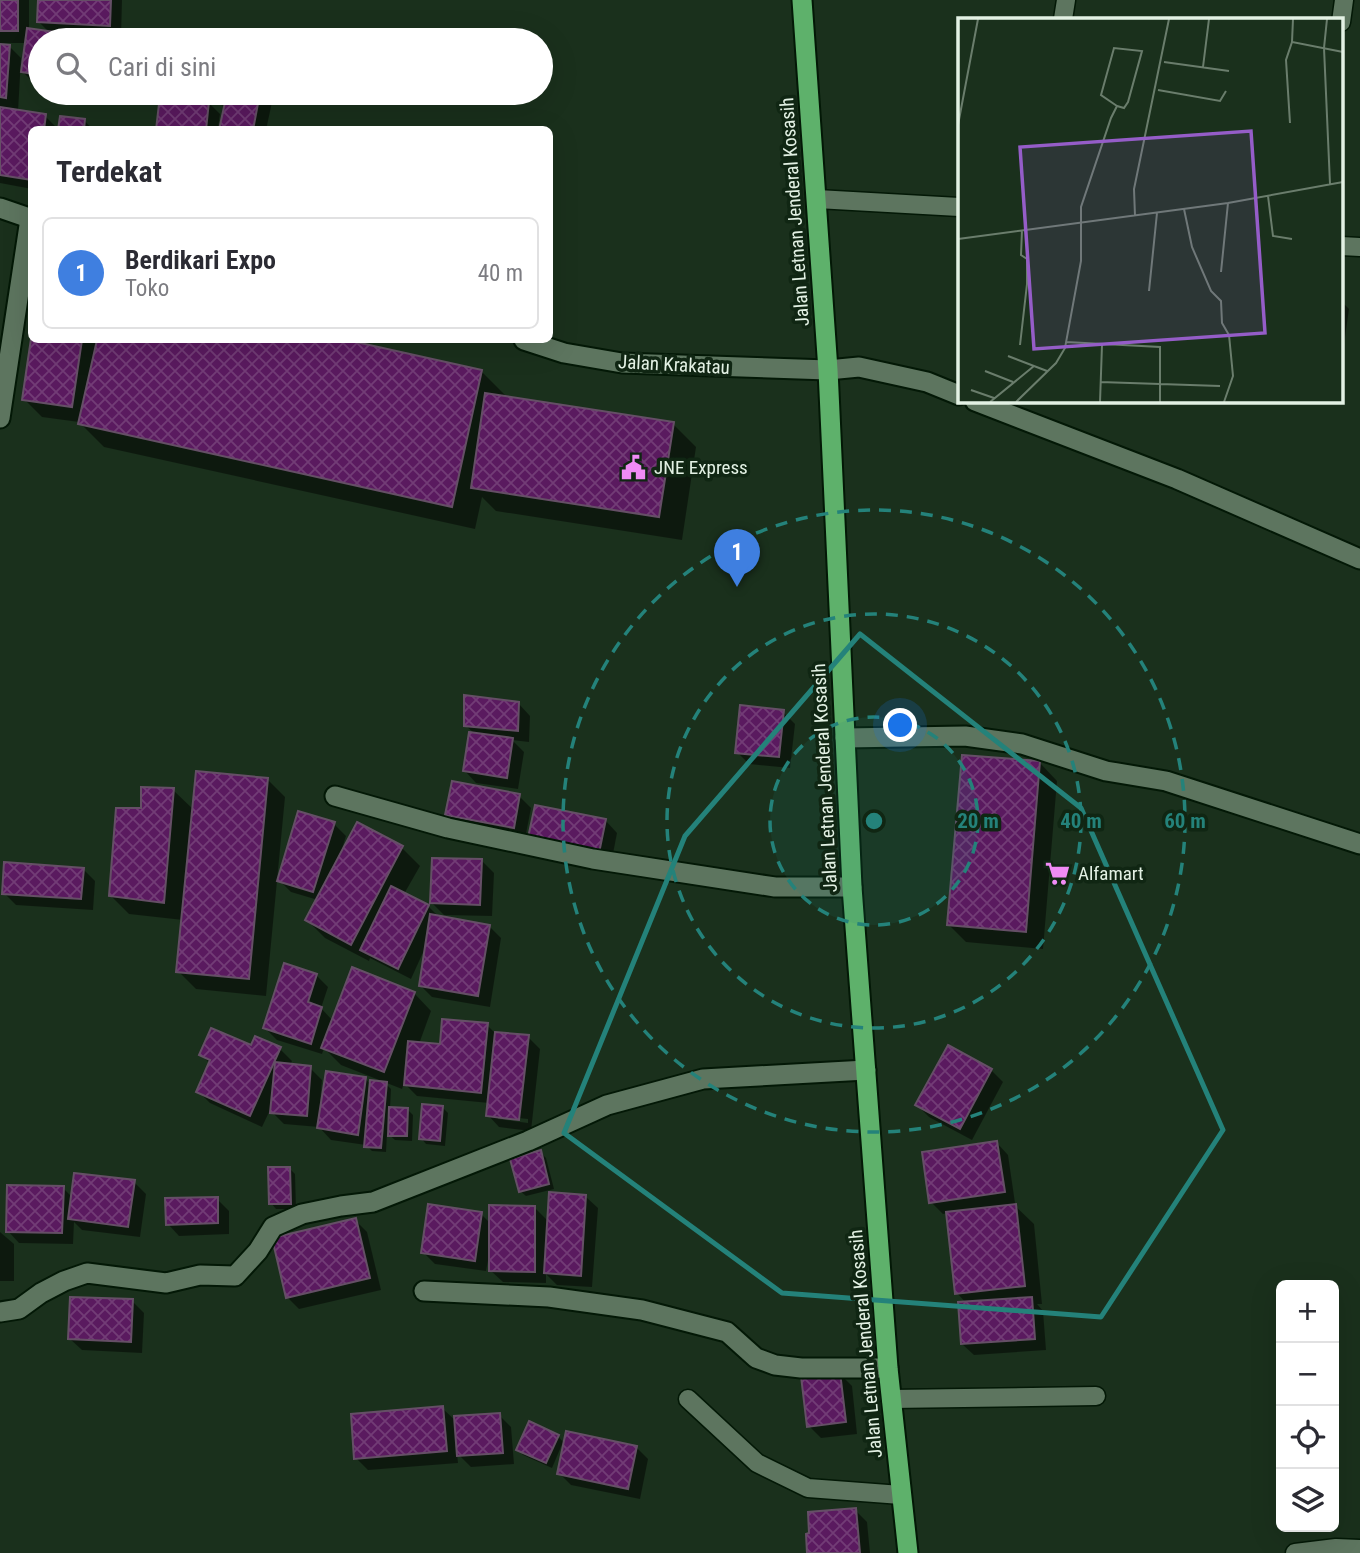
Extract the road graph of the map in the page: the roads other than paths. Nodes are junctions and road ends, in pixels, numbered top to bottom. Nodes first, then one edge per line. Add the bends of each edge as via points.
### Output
1 (802, 0) edge
2 (1066, 0) edge
3 (1344, 0) edge
4 (1063, 18) edge
5 (1342, 18) edge
6 (817, 199) junction
7 (958, 207) edge
8 (0, 208) edge
9 (28, 218) edge
10 (28, 238) edge
11 (1342, 246) edge
12 (1360, 247) edge
13 (533, 343) edge
14 (828, 370) junction
15 (958, 395) edge
16 (978, 402) edge
17 (0, 418) edge
18 (1360, 559) edge
19 (845, 738) junction
20 (335, 796) dead end
21 (1360, 844) edge
22 (852, 887) junction
23 (866, 1070) junction
24 (424, 1291) dead end
25 (0, 1312) edge
26 (888, 1368) junction
27 (1096, 1396) dead end
28 (688, 1399) dead end
29 (891, 1399) junction
30 (901, 1495) junction
31 (1360, 1549) edge
32 (908, 1553) edge
33 (1294, 1553) edge

1 - 6 highway, Jalan Letnan Jenderal Kosasih
2 - 4 lane
3 - 5 lane
6 - 7 lane
6 - 14 highway, Jalan Letnan Jenderal Kosasih
8 - 9 street
10 - 17 street
11 - 12 lane
13 - 14 street, Jalan Krakatau via 622,363
14 - 15 street, Jalan Krakatau via 859,367 927,382
14 - 19 highway, Jalan Letnan Jenderal Kosasih
16 - 18 street via 1177,479
19 - 21 street via 965,736 1022,744 1106,771 1166,781
19 - 22 highway, Jalan Letnan Jenderal Kosasih
20 - 22 street via 448,828 593,859 775,887
22 - 23 highway, Jalan Letnan Jenderal Kosasih
23 - 25 street via 703,1079 607,1105 373,1202 302,1214 273,1227 235,1276 200,1275 166,1283 87,1273 41,1293 19,1309
23 - 26 highway, Jalan Letnan Jenderal Kosasih
24 - 26 street via 549,1297 633,1308 727,1332 757,1358 775,1365
26 - 29 highway, Jalan Letnan Jenderal Kosasih
27 - 29 lane
28 - 30 lane via 757,1463 808,1488
29 - 30 highway, Jalan Letnan Jenderal Kosasih
30 - 32 highway, Jalan Letnan Jenderal Kosasih
31 - 33 lane

